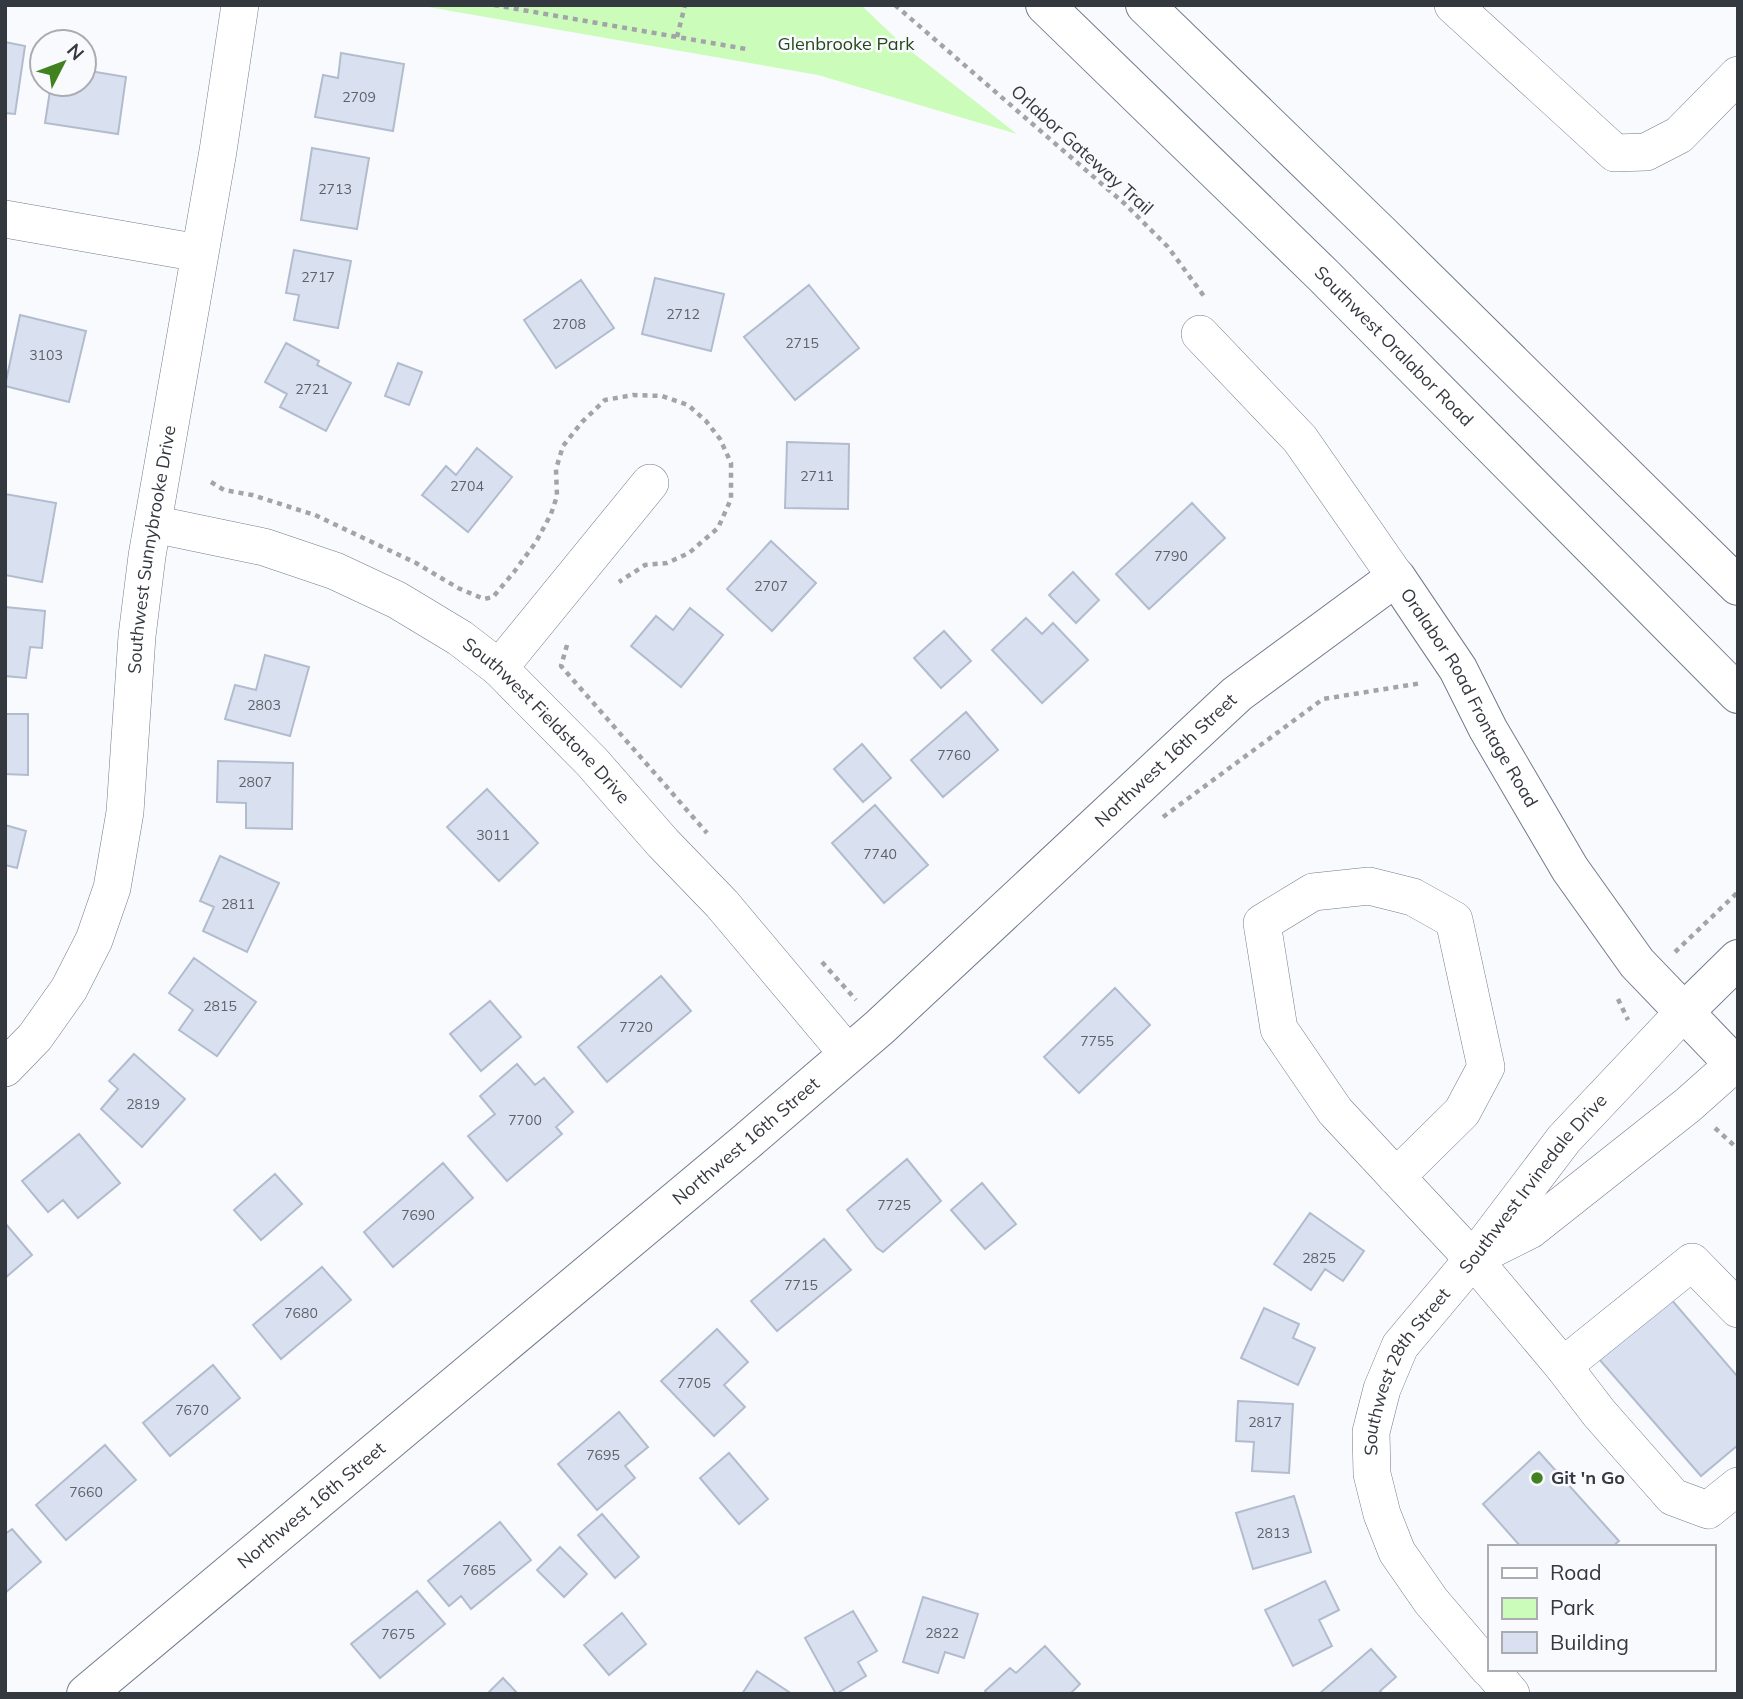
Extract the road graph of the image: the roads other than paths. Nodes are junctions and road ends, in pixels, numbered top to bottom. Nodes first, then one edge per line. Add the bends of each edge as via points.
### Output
1 (240, 5) edge
2 (1045, 5) edge
3 (1145, 5) edge
4 (1452, 5) edge
5 (1738, 75) edge
6 (5, 219) edge
7 (200, 253) junction
8 (1200, 334) road end
9 (650, 483) dead end
10 (153, 524) junction
11 (1396, 577) junction
12 (1738, 586) edge
13 (499, 668) junction
14 (1738, 694) edge
15 (1738, 959) edge
16 (1683, 1013) junction
17 (848, 1054) junction
18 (1736, 1065) edge
19 (5, 1069) edge
20 (1396, 1177) junction
21 (1473, 1259) junction
22 (1738, 1309) edge
23 (1563, 1366) junction
24 (1738, 1486) edge
25 (1488, 1667) edge
26 (1492, 1671) edge
27 (86, 1694) edge
28 (1511, 1694) edge

1 - 7 street, Southwest Sunnybrooke Drive
2 - 14 main road, Southwest Oralabor Road via 1334,285
3 - 12 main road
4 - 5 street via 1615,153 1646,152 1679,135
6 - 7 street
7 - 10 street, Southwest Sunnybrooke Drive
8 - 11 street, Oralabor Road Frontage Road via 1300,439
9 - 13 street
10 - 13 street, Southwest Fieldstone Drive via 264,547 335,571 397,600
10 - 19 street, Southwest Sunnybrooke Drive via 137,636 125,812 113,888 69,989
11 - 16 main road, Oralabor Road Frontage Road via 1458,669 1570,869 1637,963
11 - 17 main road, Northwest 16th Street via 1237,694
13 - 17 street, Southwest Fieldstone Drive via 722,904
15 - 16 main road, Southwest Irvinedale Drive
16 - 18 main road, Oralabor Road Frontage Road
16 - 21 street, Southwest Irvinedale Drive via 1564,1139
17 - 27 main road, Northwest 16th Street
18 - 21 street, Southwest Irvinedale Drive via 1530,1230
20 - 20 street via 1335,1111 1279,1029 1262,923 1313,892 1369,886 1413,897 1454,920 1486,1066 1462,1112
20 - 21 street
21 - 23 street
21 - 25 street, Southwest 28th Street via 1400,1346 1370,1432 1373,1474 1397,1552
22 - 23 street via 1692,1262
23 - 24 street via 1673,1497 1708,1510
26 - 28 street, Southwest 28th Street

